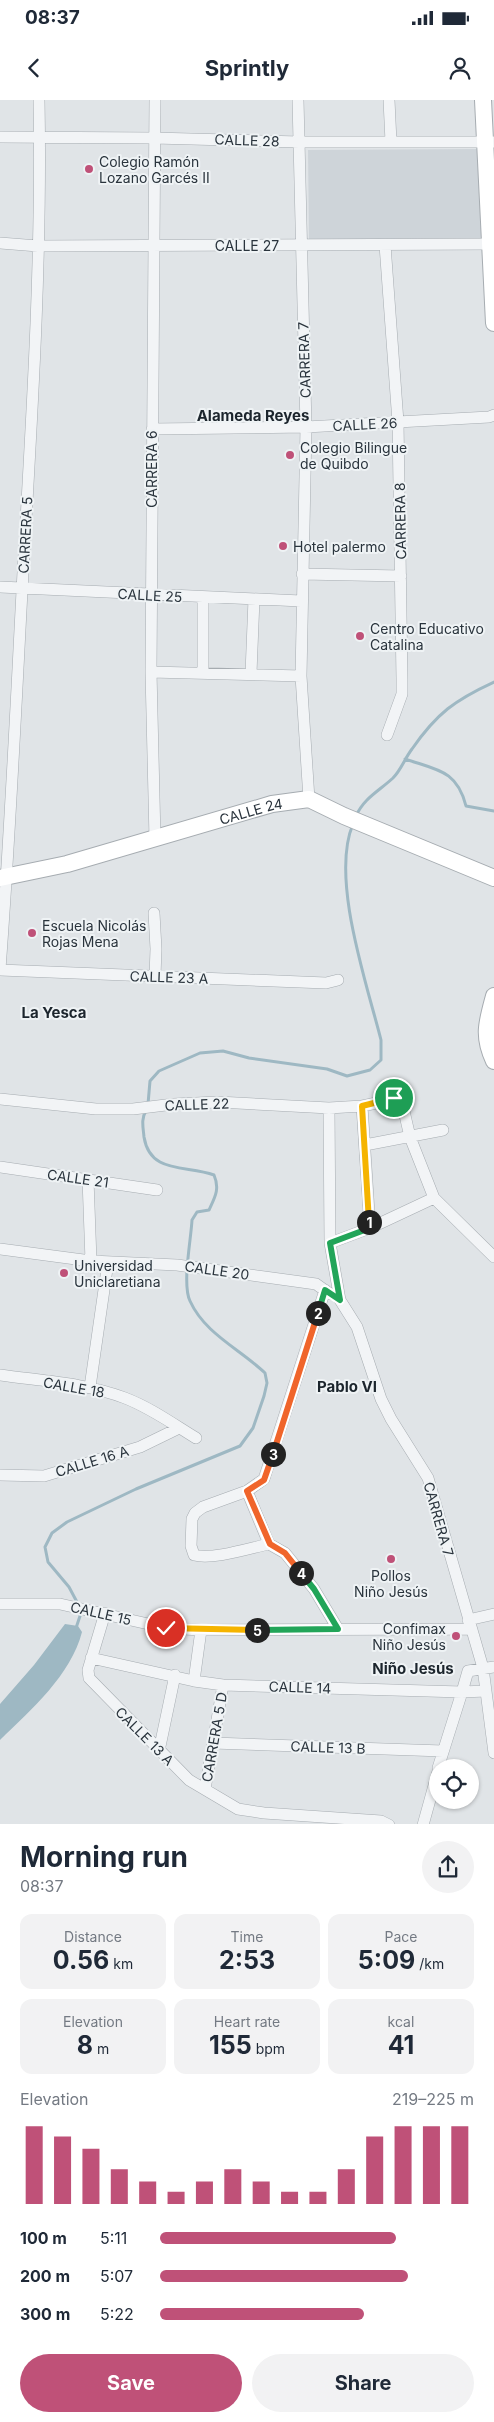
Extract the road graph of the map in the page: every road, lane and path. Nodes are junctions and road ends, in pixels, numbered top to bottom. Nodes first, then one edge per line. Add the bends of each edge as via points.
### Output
1 (39, 100) edge
2 (155, 100) edge
3 (298, 100) edge
4 (389, 100) edge
5 (482, 100) edge
6 (40, 136) junction
7 (0, 137) edge
8 (154, 138) junction
9 (298, 142) junction
10 (391, 142) junction
11 (490, 142) edge
12 (0, 243) edge
13 (491, 244) edge
14 (301, 245) junction
15 (385, 245) junction
16 (38, 246) junction
17 (153, 246) junction
18 (494, 323) edge
19 (492, 417) edge
20 (398, 422) junction
21 (306, 427) junction
22 (152, 429) junction
23 (302, 574) junction
24 (400, 576) junction
25 (0, 587) edge
26 (22, 588) junction
27 (151, 596) junction
28 (203, 598) junction
29 (254, 600) junction
30 (301, 601) junction
31 (151, 672) junction
32 (203, 673) junction
33 (251, 674) junction
34 (301, 676) junction
35 (386, 735) dead end
36 (308, 799) junction
37 (155, 839) junction
38 (4, 878) edge
39 (494, 878) edge
40 (154, 913) dead end
41 (0, 970) edge
42 (155, 976) junction
43 (338, 980) dead end
44 (494, 996) edge
45 (494, 1061) edge
46 (0, 1099) edge
47 (362, 1106) junction
48 (329, 1108) junction
49 (443, 1130) dead end
50 (410, 1136) junction
51 (365, 1145) junction
52 (0, 1167) edge
53 (88, 1180) junction
54 (157, 1190) dead end
55 (434, 1198) junction
56 (370, 1228) junction
57 (330, 1243) junction
58 (0, 1249) edge
59 (494, 1257) edge
60 (91, 1261) junction
61 (108, 1262) junction
62 (325, 1290) junction
63 (340, 1300) junction
64 (0, 1375) edge
65 (90, 1387) junction
66 (179, 1428) junction
67 (196, 1438) dead end
68 (0, 1475) edge
69 (247, 1491) junction
70 (270, 1544) junction
71 (0, 1604) edge
72 (105, 1613) junction
73 (494, 1614) edge
74 (469, 1625) junction
75 (338, 1629) junction
76 (201, 1630) junction
77 (91, 1658) junction
78 (488, 1668) edge
79 (175, 1675) junction
80 (194, 1681) junction
81 (223, 1685) junction
82 (486, 1691) junction
83 (462, 1692) junction
84 (213, 1743) junction
85 (159, 1751) junction
86 (443, 1751) junction
87 (494, 1753) edge
88 (441, 1759) edge
89 (205, 1789) junction
90 (429, 1803) edge
91 (390, 1824) edge
92 (423, 1824) edge

1 - 6 street, CARRERA 5
2 - 8 street, CARRERA 6
3 - 9 street, CARRERA 7
4 - 10 street
5 - 11 street
6 - 7 street, CALLE 28
6 - 8 street, CALLE 28
6 - 16 street, CARRERA 5
8 - 9 street, CALLE 28
8 - 17 street, CARRERA 6
9 - 10 street, CALLE 28
9 - 14 street, CARRERA 7
10 - 11 street, CALLE 28
11 - 13 street
12 - 16 street, CALLE 27
13 - 15 street, CALLE 27
13 - 18 street
14 - 15 street, CALLE 27
14 - 17 street, CALLE 27
14 - 21 street, CARRERA 7
15 - 20 street, CARRERA 8
16 - 17 street, CALLE 27
16 - 26 street, CARRERA 5 via 32,428
17 - 22 street, CARRERA 6
19 - 20 street, CALLE 26
20 - 21 street, CALLE 26
20 - 24 street, CARRERA 8
21 - 22 street, CALLE 26
21 - 23 street, CARRERA 7
22 - 27 street, CARRERA 6
23 - 24 street
23 - 30 street, CARRERA 7
24 - 35 street, CARRERA 8 via 402,694
25 - 26 street, CALLE 25
26 - 27 street, CALLE 25
26 - 38 street, CARRERA 5
27 - 28 street, CALLE 25
27 - 31 street, CARRERA 6
28 - 29 street, CALLE 25
28 - 32 street
29 - 30 street, CALLE 25
29 - 33 street
30 - 34 street, CARRERA 7
31 - 32 street
31 - 37 street, CARRERA 6
32 - 33 street
33 - 34 street
34 - 36 street, CARRERA 7
36 - 37 street, CALLE 24 via 272,804
36 - 39 street
37 - 38 street, CALLE 24
38 - 41 street, CARRERA 5
40 - 42 street
41 - 42 street, CALLE 23 A
42 - 43 street, CALLE 23 A via 326,983
44 - 45 street via 486,1027 487,1046
46 - 48 street, CALLE 22 via 96,1110 218,1102
47 - 48 street, CALLE 22
47 - 50 street, CALLE 22 via 401,1098
47 - 51 street
48 - 57 street
49 - 50 street
50 - 51 street
50 - 55 street
51 - 56 street
52 - 53 street, CALLE 21
53 - 54 street, CALLE 21
53 - 60 street
55 - 56 street
55 - 59 street
56 - 57 street
57 - 63 street
58 - 60 street, CALLE 20
60 - 61 street, CALLE 20
61 - 62 street, CALLE 20 via 196,1267 316,1284
61 - 65 street
62 - 63 street, CALLE 20
62 - 69 street via 267,1473 264,1480
63 - 74 street, CARRERA 7 via 357,1327 381,1399 428,1478
64 - 65 street, CALLE 18
65 - 66 street, CALLE 18 via 127,1399
66 - 67 street, CALLE 18
66 - 68 street, CALLE 16 A via 140,1447 44,1476
69 - 70 street
69 - 70 street via 195,1513 192,1519 192,1553 202,1556
70 - 75 street via 285,1553 308,1581
71 - 72 street, CALLE 15 via 60,1604
72 - 76 street, CALLE 15 via 166,1628
72 - 77 street
73 - 74 street, CALLE 15
74 - 75 street, CALLE 15
74 - 78 street, CARRERA 7
75 - 76 street, CALLE 15
76 - 80 street
77 - 79 street, CALLE 14
77 - 85 street, CALLE 13 A via 89,1678
78 - 82 street, CARRERA 7
78 - 83 street via 468,1671
79 - 80 street, CALLE 14
79 - 85 street
80 - 81 street, CALLE 14
81 - 83 street, CALLE 14
81 - 84 street, CARRERA 5 D
82 - 83 street, CALLE 14
82 - 87 street, CARRERA 7
83 - 86 street
84 - 86 street, CALLE 13 B
84 - 89 street, CARRERA 5 D
85 - 89 street, CALLE 13 A via 189,1780
86 - 88 street
89 - 91 street, CALLE 13 A via 238,1808 264,1813
90 - 92 street

